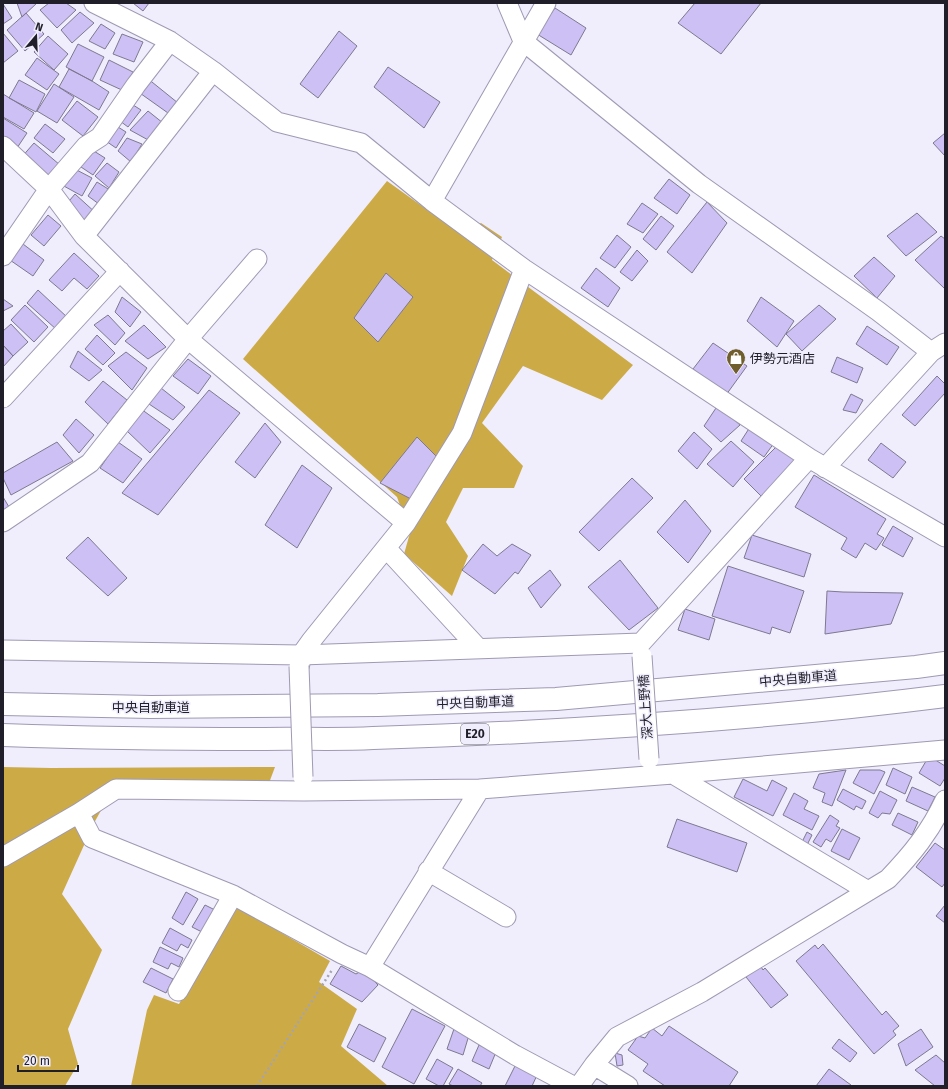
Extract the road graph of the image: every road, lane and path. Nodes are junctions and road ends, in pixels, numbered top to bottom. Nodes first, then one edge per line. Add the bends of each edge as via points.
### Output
1 (94, 3) edge
2 (507, 3) edge
3 (546, 3) edge
4 (170, 41) junction
5 (523, 41) junction
6 (213, 71) junction
7 (3, 146) edge
8 (49, 189) junction
9 (432, 201) junction
10 (84, 236) junction
11 (3, 256) edge
12 (257, 259) dead end
13 (524, 269) junction
14 (120, 271) junction
15 (188, 339) junction
16 (938, 348) edge
17 (3, 398) edge
18 (809, 458) junction
19 (825, 468) junction
20 (3, 522) edge
21 (406, 523) junction
22 (945, 537) edge
23 (386, 548) junction
24 (479, 649) junction
25 (3, 650) edge
26 (642, 650) junction
27 (300, 661) junction
28 (945, 663) edge
29 (945, 696) edge
30 (3, 700) edge
31 (3, 704) edge
32 (60, 706) junction
33 (3, 736) edge
34 (945, 750) edge
35 (649, 767) junction
36 (673, 774) junction
37 (304, 784) junction
38 (480, 789) junction
39 (945, 800) edge
40 (79, 813) junction
41 (3, 857) edge
42 (428, 871) junction
43 (868, 891) junction
44 (233, 895) junction
45 (506, 918) dead end
46 (342, 954) junction
47 (370, 967) junction
48 (178, 991) dead end
49 (594, 1065) junction
50 (258, 1086) edge
51 (573, 1086) edge
52 (579, 1086) edge
53 (628, 1086) edge

1 - 4 street
2 - 5 street
3 - 5 street
4 - 6 street
4 - 8 street via 100,137 86,146
5 - 9 street
5 - 16 street via 699,184 878,311
6 - 9 street via 276,122 361,143
6 - 10 street
7 - 8 street
8 - 10 street
8 - 11 street
9 - 13 street
10 - 14 street
12 - 15 street
13 - 18 street
13 - 21 street via 462,433
14 - 15 street
14 - 17 street
15 - 20 street via 90,462
15 - 21 street
16 - 19 street
18 - 19 street
18 - 26 street
19 - 22 street
21 - 23 street
23 - 24 street
23 - 27 street
24 - 26 street
24 - 27 street
25 - 27 street
26 - 35 street, 深大上野橋, bridge
27 - 37 street, bridge
28 - 32 highway, 中央自動車道 via 556,699 378,705
29 - 33 highway, E20 via 728,718 566,730 371,738 116,739
30 - 32 street
31 - 32 highway, 中央自動車道
34 - 36 street
35 - 36 street
35 - 38 street
36 - 43 street
37 - 38 street
37 - 40 street via 116,789
38 - 42 street
39 - 43 street via 927,833 909,856 888,879
40 - 41 street
40 - 44 street via 92,838
42 - 45 street
42 - 47 street
43 - 49 street via 702,992 617,1037
44 - 46 street
44 - 48 street
46 - 47 street
46 - 50 path
47 - 51 street via 515,1055
49 - 52 street
49 - 53 street

